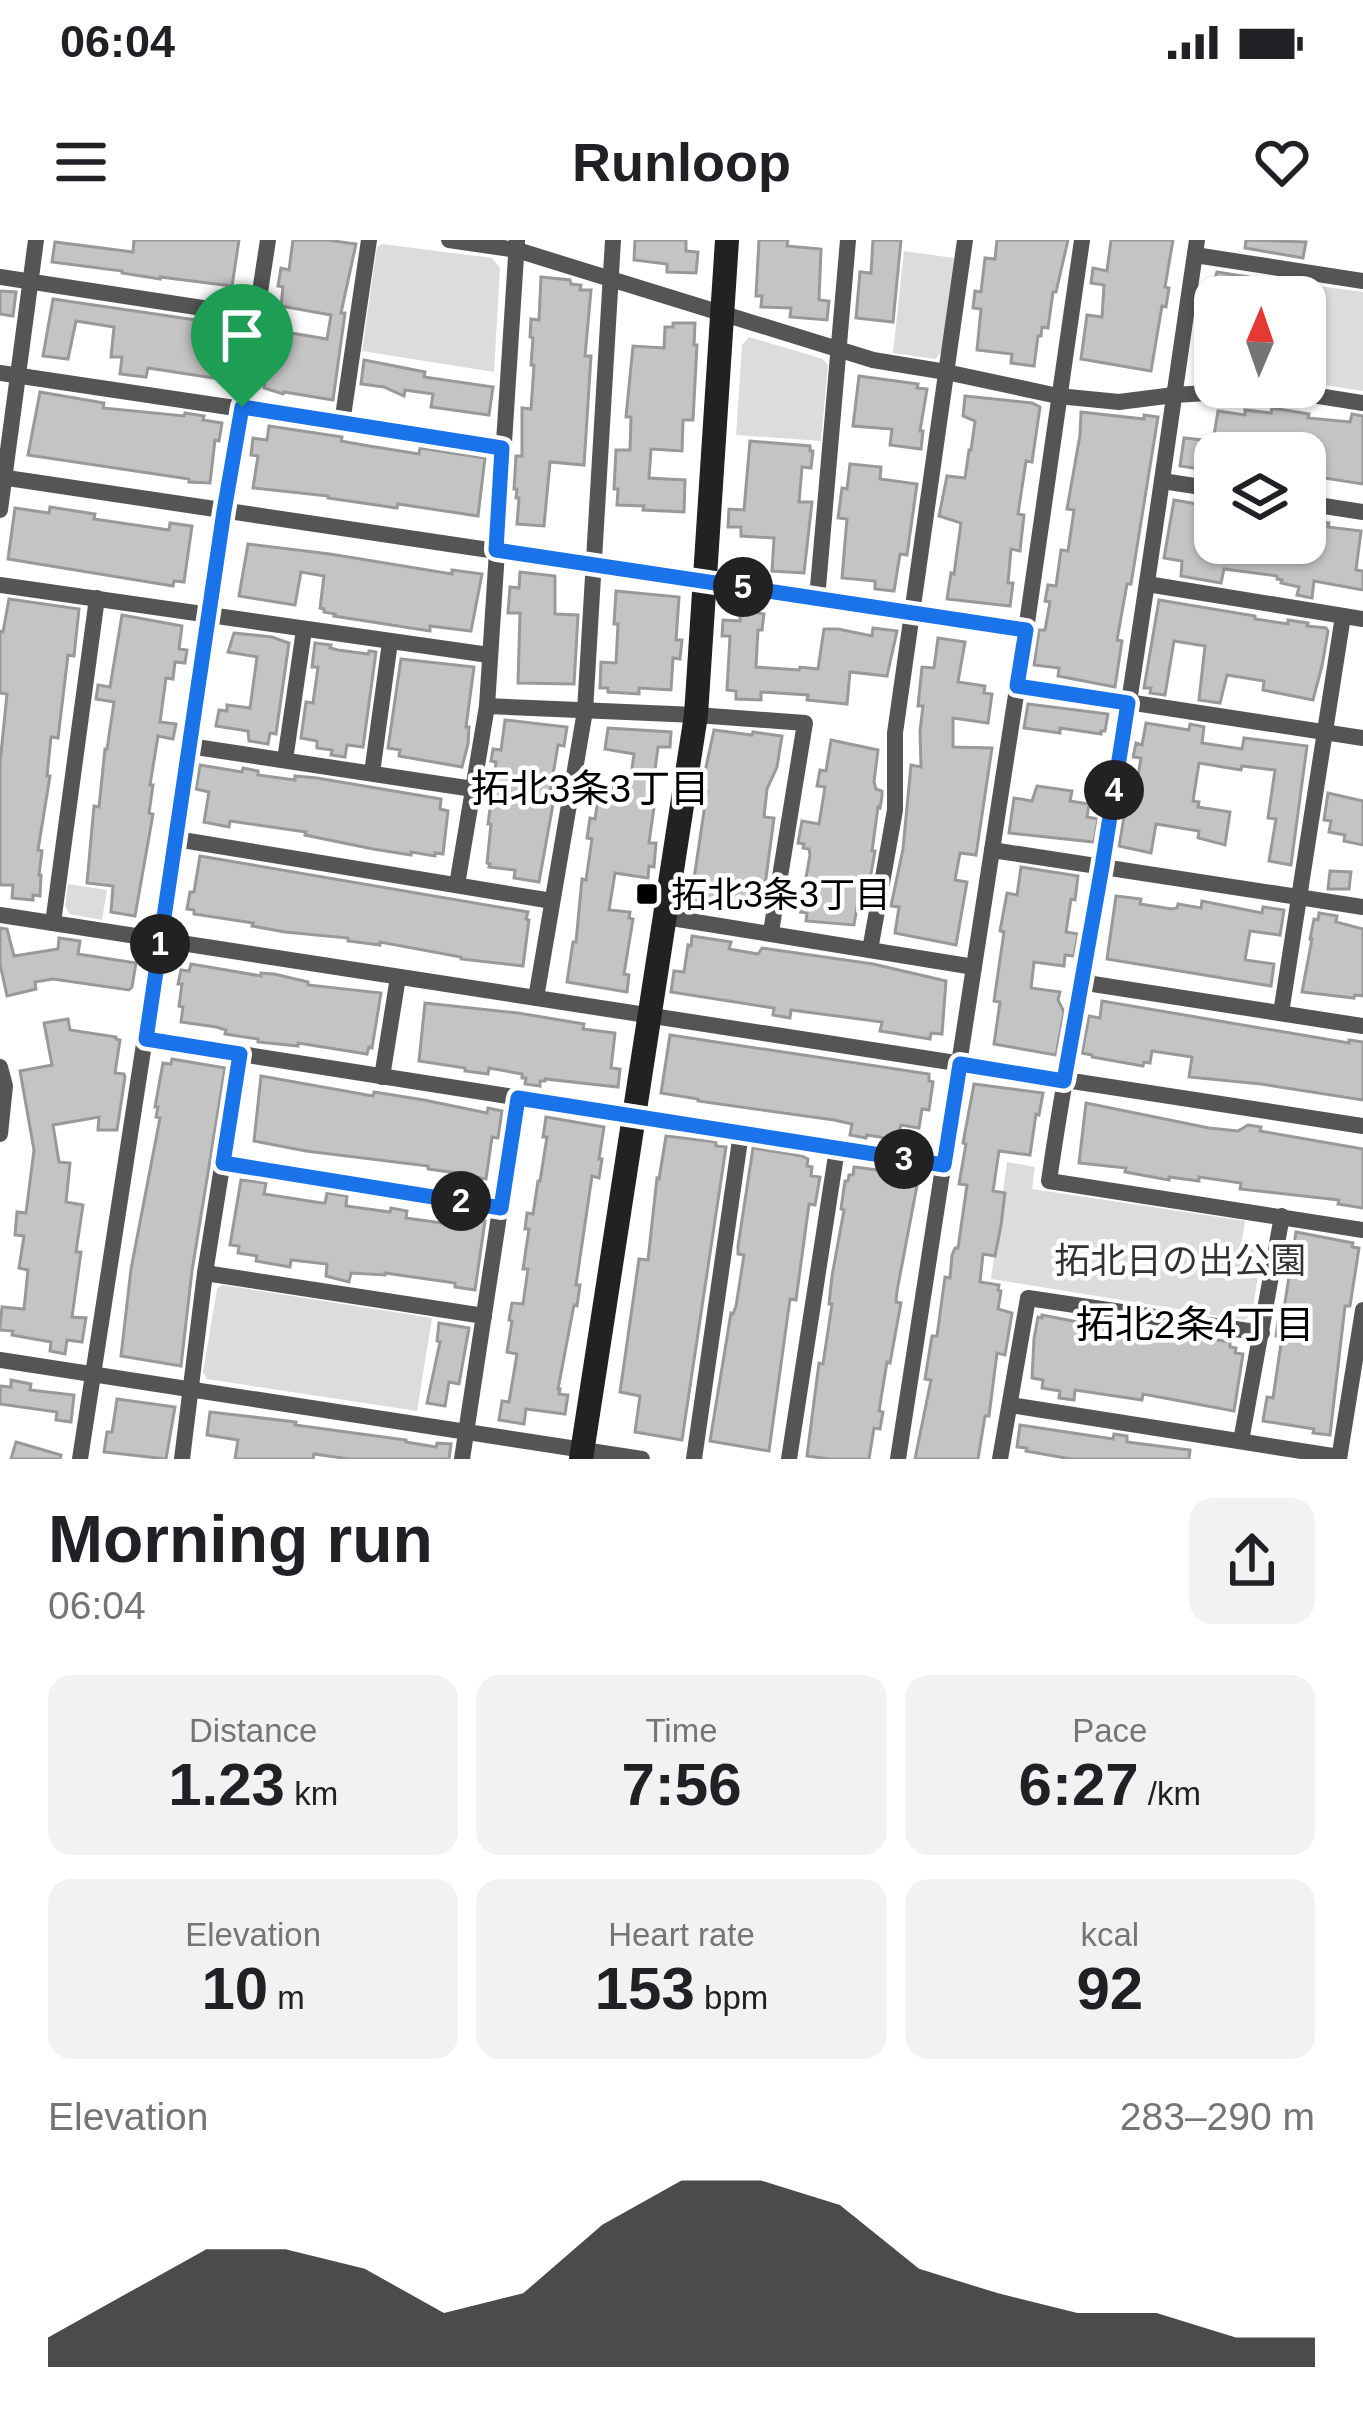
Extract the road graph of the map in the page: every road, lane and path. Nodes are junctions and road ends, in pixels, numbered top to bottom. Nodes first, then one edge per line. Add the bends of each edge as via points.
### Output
1 (36, 240) edge
2 (268, 240) edge
3 (368, 240) edge
4 (449, 240) edge
5 (614, 240) edge
6 (727, 240) edge
7 (848, 240) edge
8 (965, 240) edge
9 (1082, 240) edge
10 (517, 245) edge
11 (1196, 247) edge
12 (0, 277) edge
13 (611, 279) junction
14 (1363, 281) edge
15 (30, 282) junction
16 (722, 313) junction
17 (255, 316) junction
18 (838, 349) junction
19 (946, 372) junction
20 (9, 375) edge
21 (1174, 395) junction
22 (1058, 396) junction
23 (1363, 403) edge
24 (242, 407) junction
25 (342, 423) junction
26 (502, 448) junction
27 (2, 478) edge
28 (1162, 481) junction
29 (1194, 486) edge
30 (1326, 506) edge
31 (0, 510) edge
32 (224, 511) junction
33 (1363, 512) edge
34 (496, 550) junction
35 (595, 564) junction
36 (705, 581) junction
37 (1147, 584) junction
38 (0, 585) edge
39 (97, 598) junction
40 (817, 599) junction
41 (913, 613) junction
42 (208, 616) junction
43 (1343, 616) junction
44 (1363, 619) edge
45 (304, 630) junction
46 (1026, 630) junction
47 (390, 642) junction
48 (489, 655) junction
49 (1017, 686) junction
50 (1128, 703) junction
51 (487, 706) junction
52 (585, 711) junction
53 (696, 715) junction
54 (1324, 732) junction
55 (1363, 738) edge
56 (189, 746) junction
57 (285, 760) junction
58 (372, 773) junction
59 (473, 789) junction
60 (176, 839) junction
61 (992, 850) junction
62 (1102, 867) junction
63 (457, 885) junction
64 (1299, 897) junction
65 (552, 901) junction
66 (1363, 907) edge
67 (0, 915) edge
68 (664, 917) junction
69 (53, 923) junction
70 (771, 932) junction
71 (161, 940) junction
72 (870, 950) junction
73 (974, 967) junction
74 (398, 977) junction
75 (1080, 982) junction
76 (536, 998) junction
77 (1281, 1013) junction
78 (649, 1016) junction
79 (1363, 1026) edge
80 (146, 1039) junction
81 (240, 1054) junction
82 (960, 1064) junction
83 (0, 1067) edge
84 (382, 1077) junction
85 (1064, 1081) junction
86 (518, 1098) junction
87 (634, 1117) junction
88 (1363, 1126) edge
89 (741, 1133) junction
90 (0, 1134) edge
91 (837, 1149) junction
92 (223, 1163) junction
93 (944, 1165) junction
94 (501, 1208) junction
95 (1282, 1216) junction
96 (1363, 1230) edge
97 (205, 1273) junction
98 (1363, 1310) edge
99 (484, 1316) junction
100 (1262, 1333) junction
101 (0, 1360) edge
102 (93, 1374) junction
103 (190, 1389) junction
104 (1010, 1405) junction
105 (466, 1432) junction
106 (1241, 1441) junction
107 (582, 1454) edge
108 (1339, 1458) edge
109 (80, 1459) edge
110 (182, 1459) edge
111 (462, 1459) edge
112 (642, 1459) edge
113 (694, 1459) edge
114 (789, 1459) edge
115 (898, 1459) edge
116 (1000, 1459) edge

1 - 15 street
2 - 17 street
3 - 25 street
4 - 10 street
5 - 13 street
6 - 16 street
7 - 18 street
8 - 19 street
9 - 22 street
10 - 13 street
10 - 26 street
11 - 14 street
11 - 21 street
12 - 15 street
13 - 16 street
13 - 35 street
15 - 17 street
15 - 20 street
16 - 18 street
16 - 36 street
17 - 24 street
18 - 19 street
18 - 40 street
19 - 22 street
19 - 41 street
20 - 24 street
20 - 27 street
21 - 22 street via 1119,402
21 - 23 street via 1274,389
21 - 28 street
22 - 46 street
24 - 25 street
24 - 32 street
25 - 26 street
26 - 34 street
27 - 31 street
27 - 32 street
28 - 29 street
28 - 37 street
30 - 33 street
32 - 34 street
32 - 42 street
34 - 35 street
34 - 48 street
35 - 36 street
35 - 52 street
36 - 40 street
36 - 53 street
37 - 43 street
37 - 50 street
38 - 39 street
39 - 42 street
39 - 69 street
40 - 41 street
41 - 46 street
41 - 72 street via 895,733 896,810
42 - 45 street
42 - 56 street
43 - 44 street
43 - 54 street
45 - 47 street
45 - 57 street
46 - 49 street
47 - 48 street
47 - 58 street
48 - 51 street
49 - 50 street
49 - 61 street
50 - 54 street
50 - 62 street
51 - 52 street
51 - 59 street
52 - 53 street
52 - 65 street
53 - 68 street
53 - 70 street via 805,723
54 - 55 street
54 - 64 street
56 - 57 street
56 - 60 street
57 - 58 street
58 - 59 street
59 - 63 street
60 - 63 street
60 - 71 street
61 - 62 street
61 - 73 street
62 - 64 street
62 - 75 street
63 - 65 street
64 - 66 street
64 - 77 street
65 - 76 street
67 - 69 street
68 - 70 street
68 - 78 street
69 - 71 street
70 - 72 street
71 - 74 street
71 - 80 street
72 - 73 street
73 - 82 street
74 - 76 street
74 - 84 street
75 - 77 street
75 - 85 street
76 - 78 street
77 - 79 street
78 - 82 street
78 - 87 street
80 - 81 street
80 - 102 street
81 - 84 street
81 - 92 street
82 - 85 street
82 - 93 street
83 - 90 street
84 - 86 street
85 - 88 street
85 - 95 street via 1049,1180
86 - 87 street
86 - 94 street
87 - 89 street
87 - 107 street
89 - 91 street
89 - 113 street
91 - 93 street
91 - 114 street
92 - 94 street
92 - 97 street
93 - 115 street
94 - 99 street
95 - 96 street
95 - 100 street
97 - 99 street
97 - 103 street
98 - 108 street
99 - 105 street
100 - 104 street via 1028,1298
100 - 106 street
101 - 102 street
102 - 103 street
102 - 109 street
103 - 105 street
103 - 110 street
104 - 106 street
104 - 116 street
105 - 107 street
105 - 111 street
106 - 108 street
107 - 112 street

